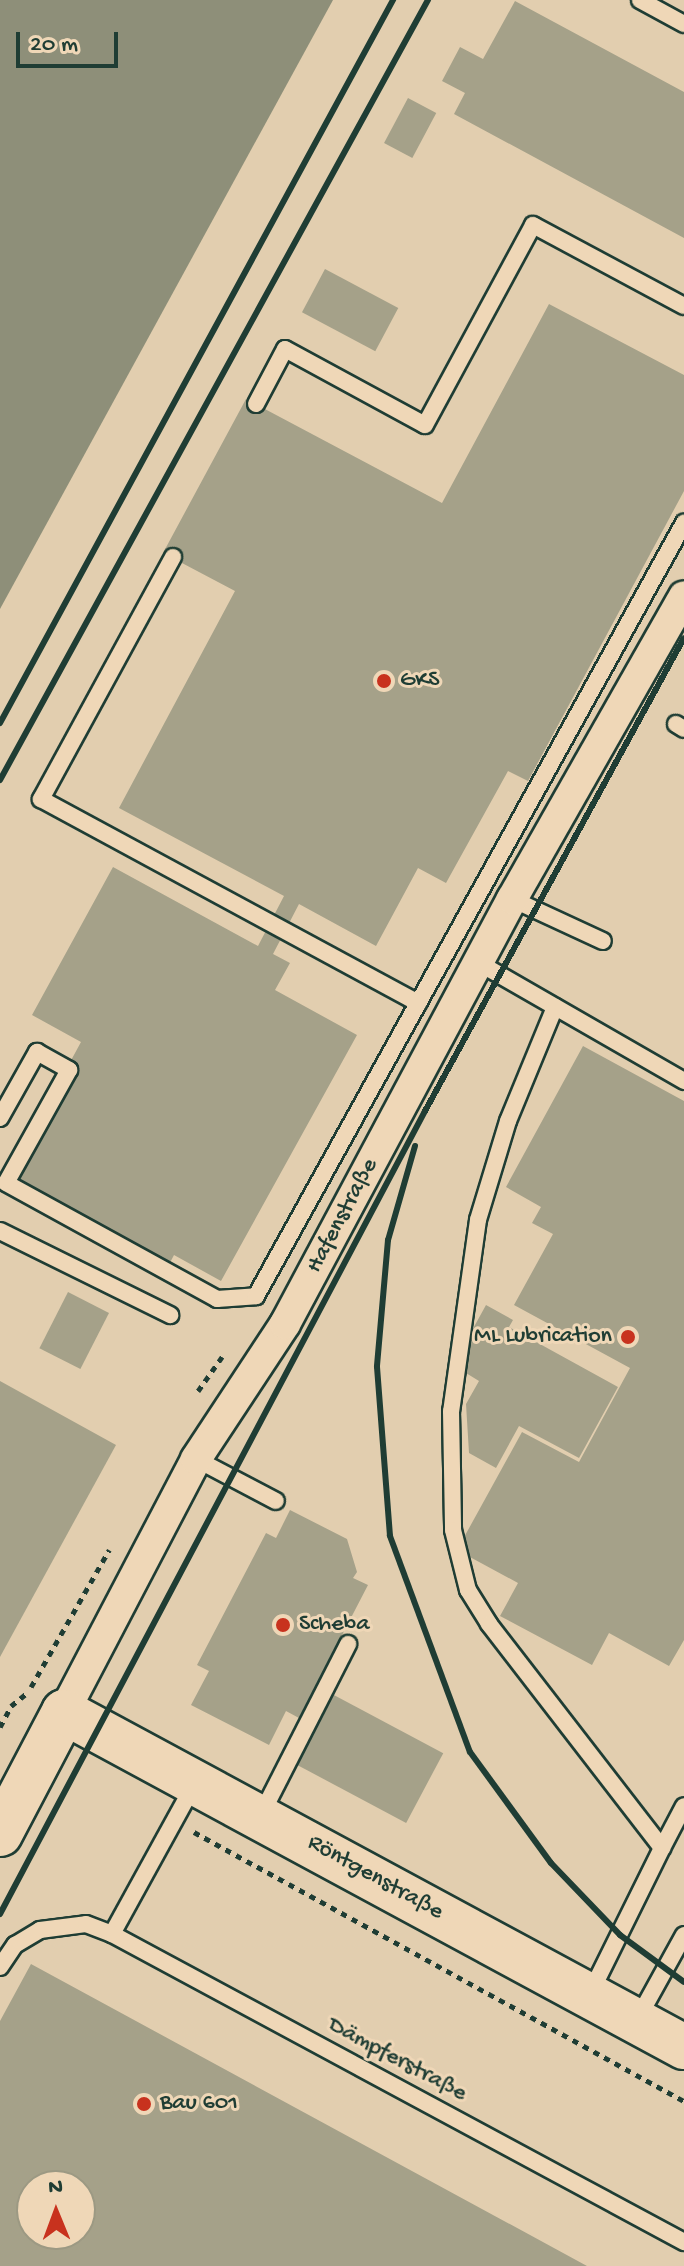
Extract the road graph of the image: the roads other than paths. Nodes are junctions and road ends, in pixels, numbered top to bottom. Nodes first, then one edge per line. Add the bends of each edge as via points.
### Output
1 (640, 0) edge
2 (684, 24) edge
3 (684, 306) edge
4 (256, 404) dead end
5 (684, 523) edge
6 (173, 557) dead end
7 (684, 596) edge
8 (512, 899) junction
9 (603, 941) dead end
10 (479, 963) junction
11 (418, 1003) junction
12 (555, 1007) junction
13 (684, 1081) edge
14 (0, 1118) edge
15 (0, 1231) edge
16 (170, 1315) dead end
17 (196, 1459) junction
18 (276, 1501) dead end
19 (348, 1644) dead end
20 (46, 1702) junction
21 (197, 1780) junction
22 (684, 1806) edge
23 (261, 1815) junction
24 (0, 1834) edge
25 (662, 1848) junction
26 (112, 1934) junction
27 (684, 1935) edge
28 (0, 1967) edge
29 (589, 1994) junction
30 (637, 2020) junction
31 (684, 2047) edge
32 (684, 2242) edge

1 - 2 lane
3 - 4 lane via 533,225 425,425 285,349
5 - 11 lane
6 - 11 lane via 41,799
7 - 8 street, Hafenstraße
8 - 9 lane
8 - 10 street, Hafenstraße
10 - 12 lane
10 - 17 street, Hafenstraße via 285,1324
11 - 14 lane via 256,1296 217,1299 6,1183 69,1070 37,1052
12 - 13 lane
12 - 25 lane via 508,1121 478,1220 451,1411 453,1530 468,1590 489,1624
15 - 16 lane
17 - 18 lane
17 - 20 street, Hafenstraße
19 - 23 lane
20 - 21 street, Röntgenstraße
20 - 24 street, Hafenstraße
21 - 23 street, Röntgenstraße
21 - 26 lane
22 - 25 lane
23 - 29 street, Röntgenstraße
25 - 29 lane
26 - 28 lane, Dämpferstraße via 86,1924 40,1930 15,1945
26 - 32 lane, Dämpferstraße
27 - 30 lane
29 - 30 street, Röntgenstraße
30 - 31 street, Röntgenstraße

